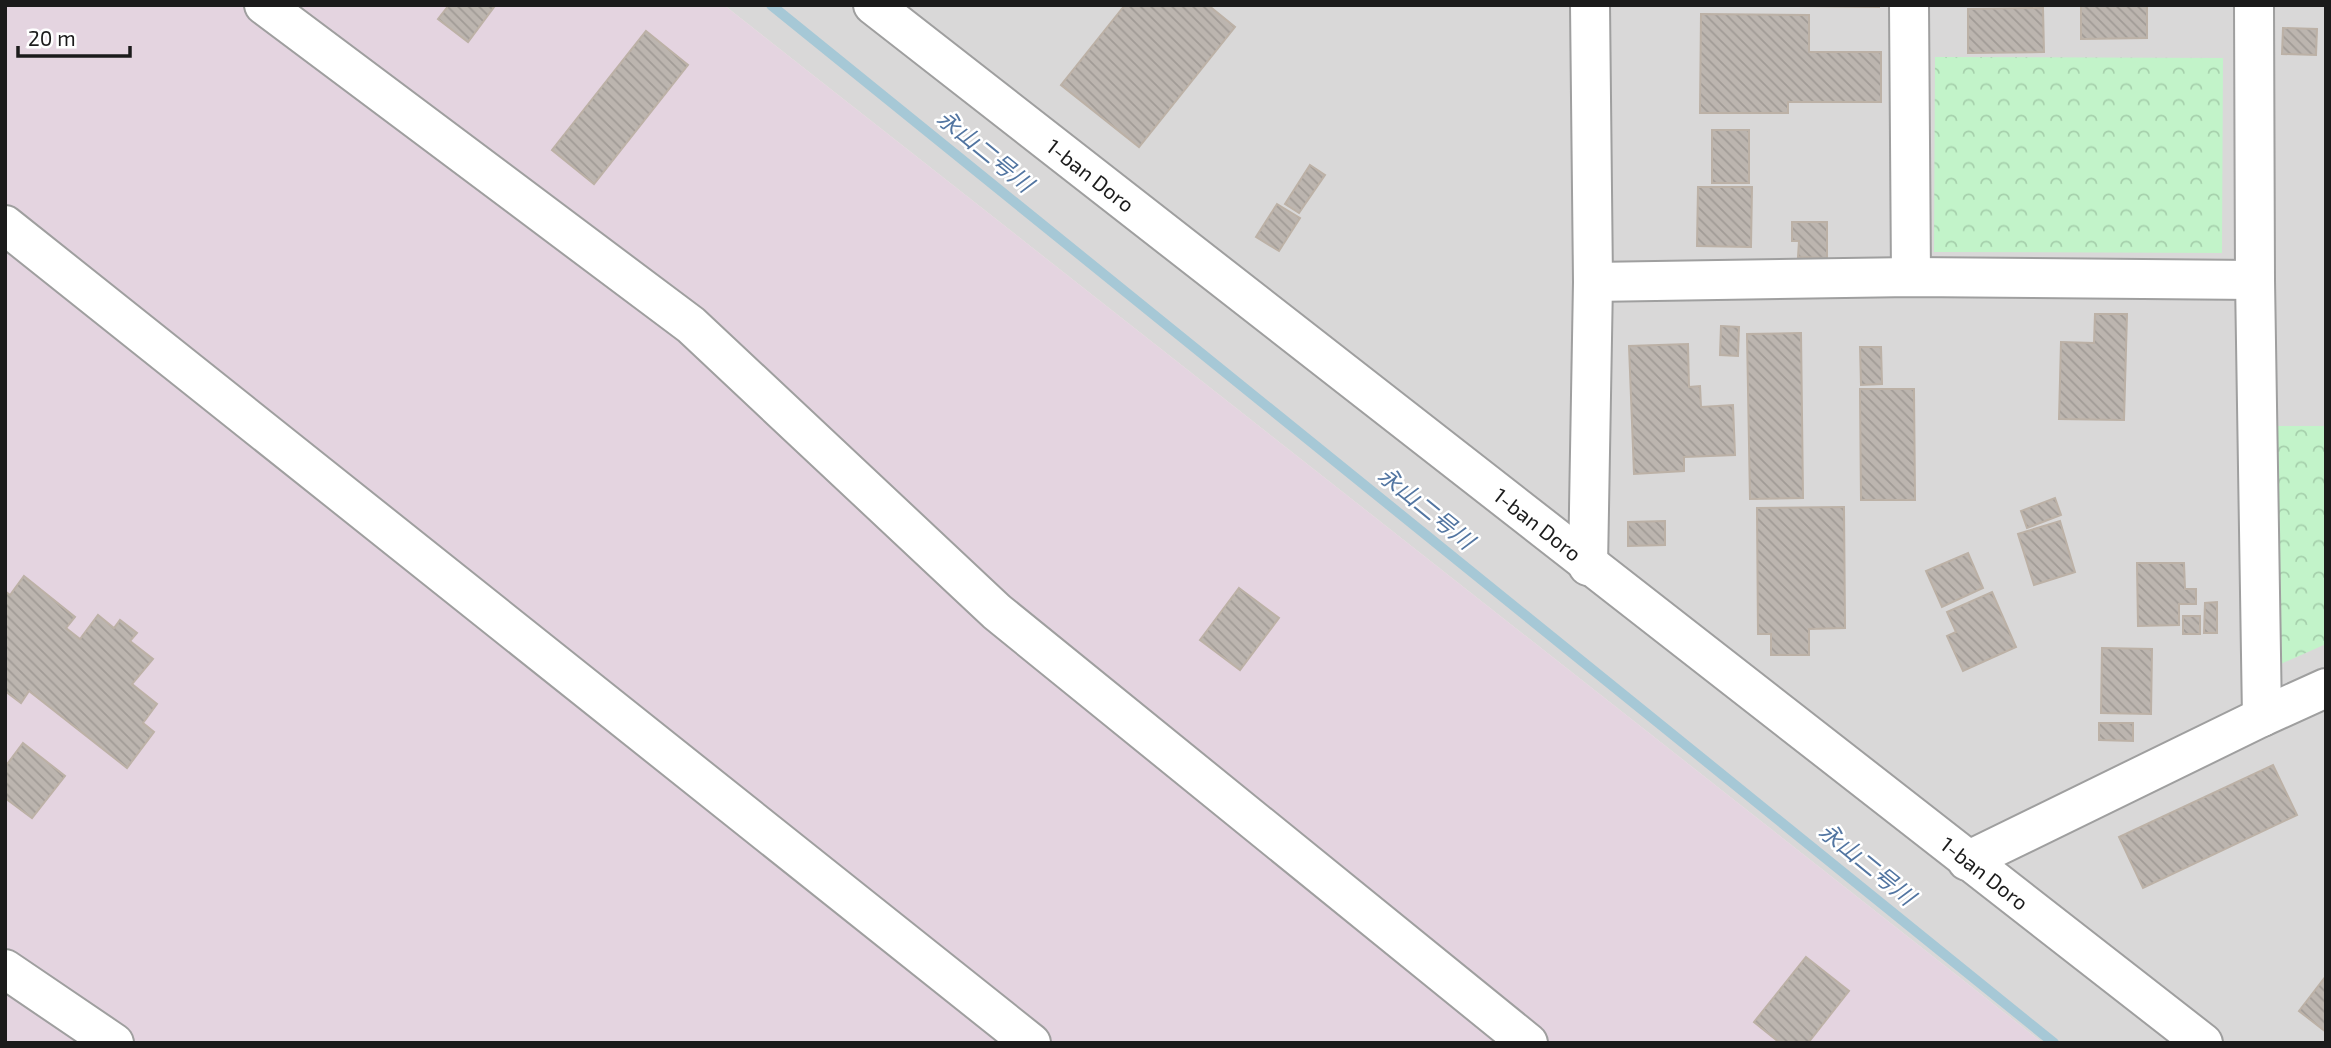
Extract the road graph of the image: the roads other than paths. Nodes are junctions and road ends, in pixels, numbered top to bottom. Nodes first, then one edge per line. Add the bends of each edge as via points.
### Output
1 (264, 5) edge
2 (873, 5) edge
3 (1590, 5) edge
4 (1909, 5) edge
5 (2254, 5) edge
6 (5, 225) edge
7 (1911, 277) junction
8 (2255, 279) junction
9 (1593, 282) junction
10 (1588, 566) junction
11 (2326, 688) edge
12 (2262, 717) junction
13 (1967, 861) junction
14 (5, 969) edge
15 (114, 1043) edge
16 (1031, 1043) edge
17 (1528, 1043) edge
18 (2203, 1043) edge

1 - 17 street via 691,325 998,612
2 - 10 street, 1-ban Doro
3 - 9 street
4 - 7 street
5 - 8 street
6 - 16 street
7 - 8 street
7 - 9 street
8 - 12 street
9 - 10 street
10 - 13 street, 1-ban Doro
11 - 12 street
12 - 13 street
13 - 18 street, 1-ban Doro
14 - 15 street

